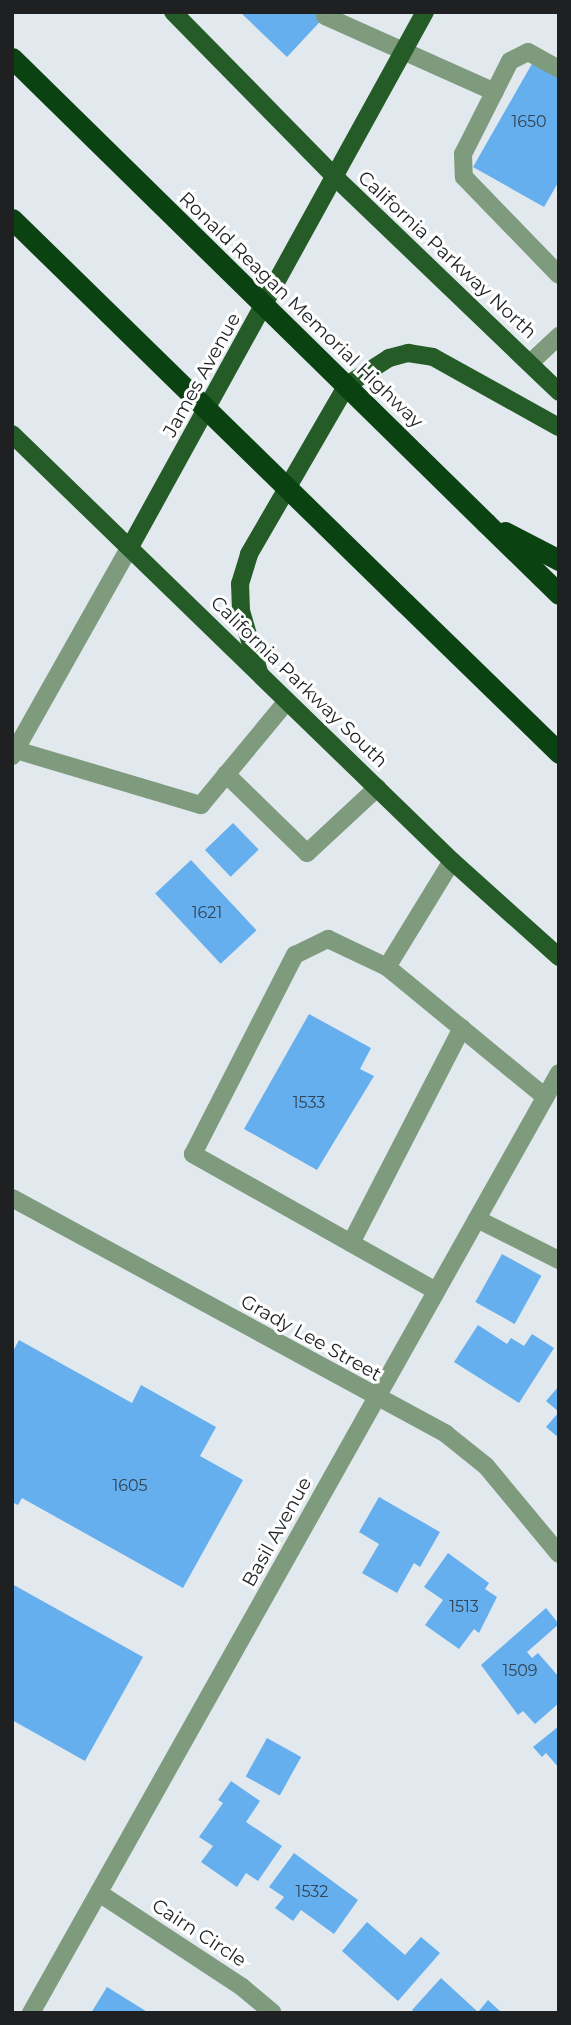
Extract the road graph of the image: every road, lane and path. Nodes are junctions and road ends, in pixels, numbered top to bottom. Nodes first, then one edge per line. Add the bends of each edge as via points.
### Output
1 (173, 12) edge
2 (425, 12) edge
3 (325, 16) dead end
4 (403, 53) junction
5 (12, 58) edge
6 (559, 69) edge
7 (495, 92) junction
8 (336, 178) junction
9 (12, 219) edge
10 (559, 275) edge
11 (559, 336) edge
12 (530, 363) junction
13 (559, 392) edge
14 (559, 427) edge
15 (12, 434) edge
16 (486, 523) junction
17 (130, 547) junction
18 (559, 560) edge
19 (559, 594) edge
20 (260, 674) junction
21 (288, 701) junction
22 (14, 753) edge
23 (559, 753) edge
24 (226, 774) junction
25 (377, 788) junction
26 (452, 861) junction
27 (559, 957) edge
28 (387, 967) junction
29 (462, 1028) junction
30 (559, 1073) edge
31 (545, 1097) junction
32 (12, 1198) edge
33 (477, 1219) junction
34 (351, 1243) junction
35 (559, 1261) edge
36 (436, 1291) junction
37 (377, 1397) junction
38 (559, 1554) edge
39 (99, 1893) junction
40 (31, 2013) edge
41 (273, 2013) edge

1 - 8 main road, California Parkway North
2 - 4 main road, James Avenue
3 - 4 street
4 - 7 street
4 - 8 main road, James Avenue
5 - 16 highway, Ronald Reagan Memorial Highway, bridge
6 - 7 street via 528,51 510,61
7 - 10 street via 463,154 464,177
8 - 12 main road, California Parkway North
8 - 17 main road, James Avenue
9 - 23 highway, bridge
11 - 12 street
12 - 13 main road, California Parkway North
14 - 20 main road via 433,356 408,353 389,358 347,385 249,554 240,584 241,611
15 - 17 main road, California Parkway South
16 - 18 highway
16 - 19 highway, Ronald Reagan Memorial Highway
17 - 20 main road, California Parkway South
17 - 22 street, James Avenue
20 - 21 main road, California Parkway South
21 - 24 street
21 - 25 main road, California Parkway South
22 - 24 street via 201,805
24 - 25 street via 307,853
25 - 26 main road, California Parkway South
26 - 27 main road, California Parkway South
26 - 28 street
28 - 29 street
28 - 34 street via 328,939 295,955 193,1154
29 - 31 street
29 - 34 street
30 - 31 street, Basil Avenue
31 - 33 street, Basil Avenue
32 - 37 street, Grady Lee Street
33 - 35 street
33 - 36 street, Basil Avenue
34 - 36 street
36 - 37 street, Basil Avenue
37 - 38 street, Grady Lee Street via 446,1434 486,1465
37 - 39 street, Basil Avenue
39 - 40 street, Basil Avenue
39 - 41 street, Cairn Circle via 242,1987

